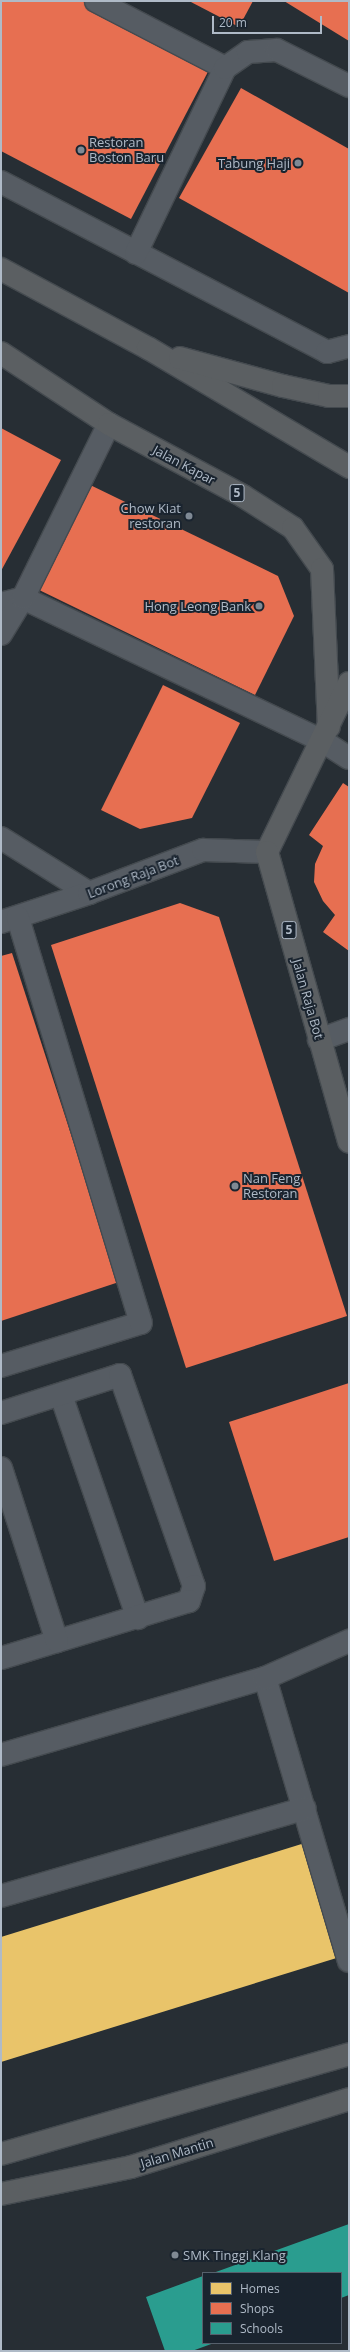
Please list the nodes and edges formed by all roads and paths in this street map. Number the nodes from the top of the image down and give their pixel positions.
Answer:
1 (96, 1) edge
2 (225, 68) junction
3 (349, 86) edge
4 (1, 182) edge
5 (136, 253) junction
6 (1, 269) edge
7 (349, 346) edge
8 (148, 348) junction
9 (1, 353) edge
10 (349, 396) edge
11 (109, 424) junction
12 (349, 467) edge
13 (23, 598) junction
14 (1, 604) edge
15 (1, 634) edge
16 (349, 683) edge
17 (349, 714) edge
18 (325, 733) junction
19 (349, 758) edge
20 (1, 838) edge
21 (267, 852) junction
22 (89, 893) junction
23 (9, 920) edge
24 (349, 1029) edge
25 (319, 1040) junction
26 (349, 1142) edge
27 (1, 1366) edge
28 (61, 1394) junction
29 (1, 1413) edge
30 (1, 1468) edge
31 (138, 1618) junction
32 (57, 1641) junction
33 (349, 1641) edge
34 (1, 1658) edge
35 (265, 1678) junction
36 (1, 1755) edge
37 (305, 1808) junction
38 (1, 1896) edge
39 (349, 1961) edge
40 (349, 2054) edge
41 (349, 2099) edge
42 (1, 2154) edge
43 (1, 2194) edge

1 - 2 street
2 - 3 street
2 - 5 street
4 - 5 street
5 - 7 street
6 - 8 highway
8 - 10 highway
8 - 12 highway
9 - 11 highway, Jalan Kapar / 5
11 - 13 street
11 - 18 highway, Jalan Kapar / 5
13 - 14 street
13 - 15 street
13 - 18 street
16 - 18 highway, 5
17 - 18 highway
18 - 19 street
18 - 21 highway, 5
20 - 22 street
21 - 22 street, Lorong Raja Bot
21 - 25 highway, Jalan Raja Bot / 5
22 - 23 street, Lorong Raja Bot
23 - 27 street
24 - 25 street
25 - 26 highway, Jalan Raja Bot / 5
28 - 29 street
28 - 31 street
28 - 31 street
30 - 32 street
31 - 32 street
32 - 34 street
33 - 35 street
35 - 36 street
35 - 37 street
37 - 38 street
37 - 39 street
40 - 42 highway
41 - 43 highway, Jalan Mantin

